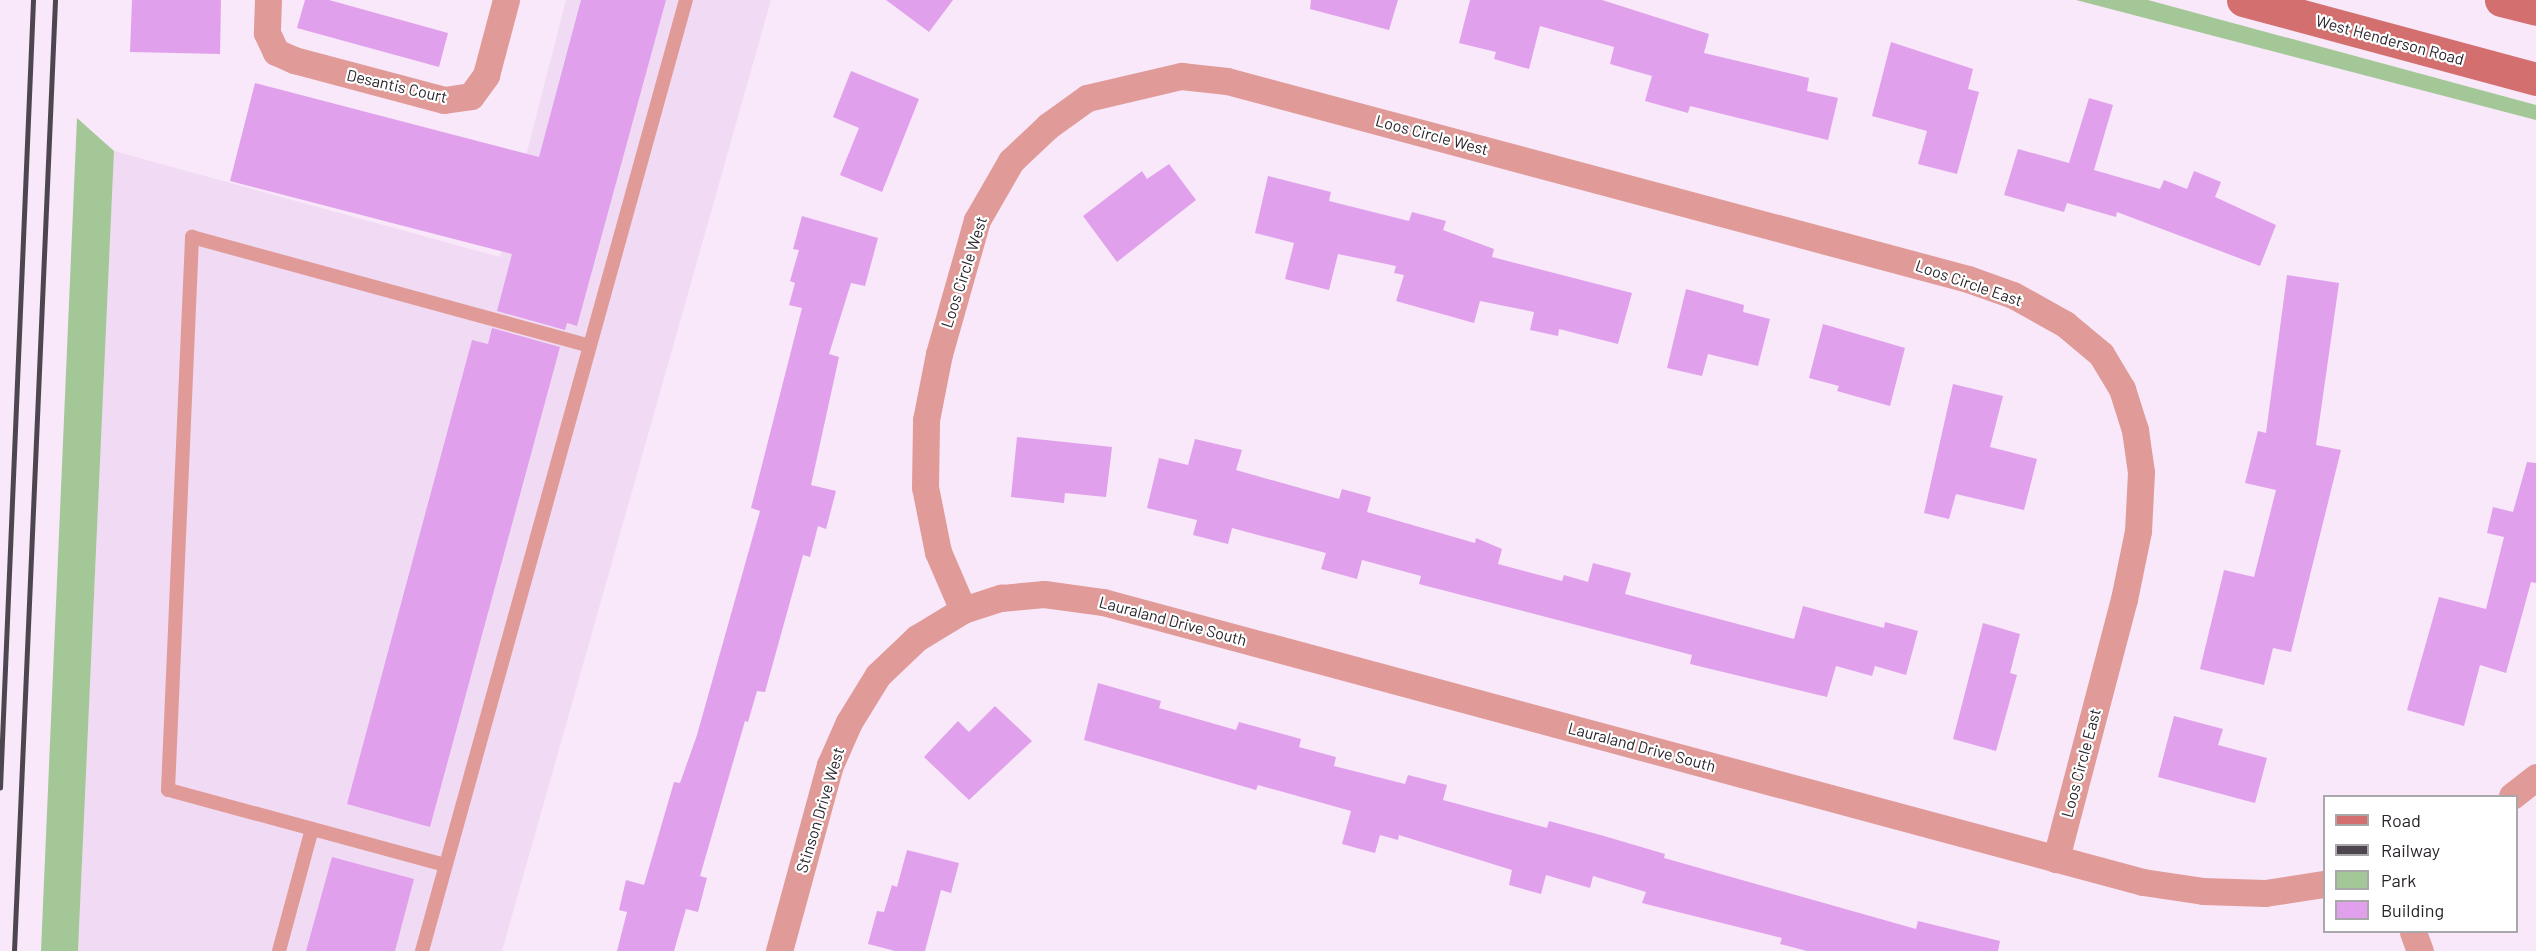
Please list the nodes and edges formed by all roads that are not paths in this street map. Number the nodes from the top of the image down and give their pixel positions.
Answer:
1 (268, 0) edge
2 (506, 0) edge
3 (686, 0) edge
4 (2243, 0) edge
5 (2501, 0) edge
6 (2536, 9) edge
7 (2536, 80) edge
8 (1526, 160) joint
9 (587, 345) junction
10 (963, 610) junction
11 (2536, 777) edge
12 (2513, 795) edge
13 (312, 829) junction
14 (2056, 859) junction
15 (445, 865) junction
16 (2323, 884) edge
17 (2413, 933) edge
18 (279, 951) edge
19 (422, 951) edge
20 (779, 951) edge
21 (2420, 951) edge

1 - 2 street, Desantis Court
3 - 9 lane
4 - 7 main road, West Henderson Road
5 - 6 main road
8 - 10 street, Loos Circle West
8 - 14 street, Loos Circle East
9 - 13 lane
9 - 15 lane
10 - 14 street, Lauraland Drive South
10 - 20 street, Stinson Drive West
11 - 12 street
13 - 15 lane
13 - 18 lane
14 - 16 street, Lauraland Drive South
15 - 19 lane
17 - 21 street

